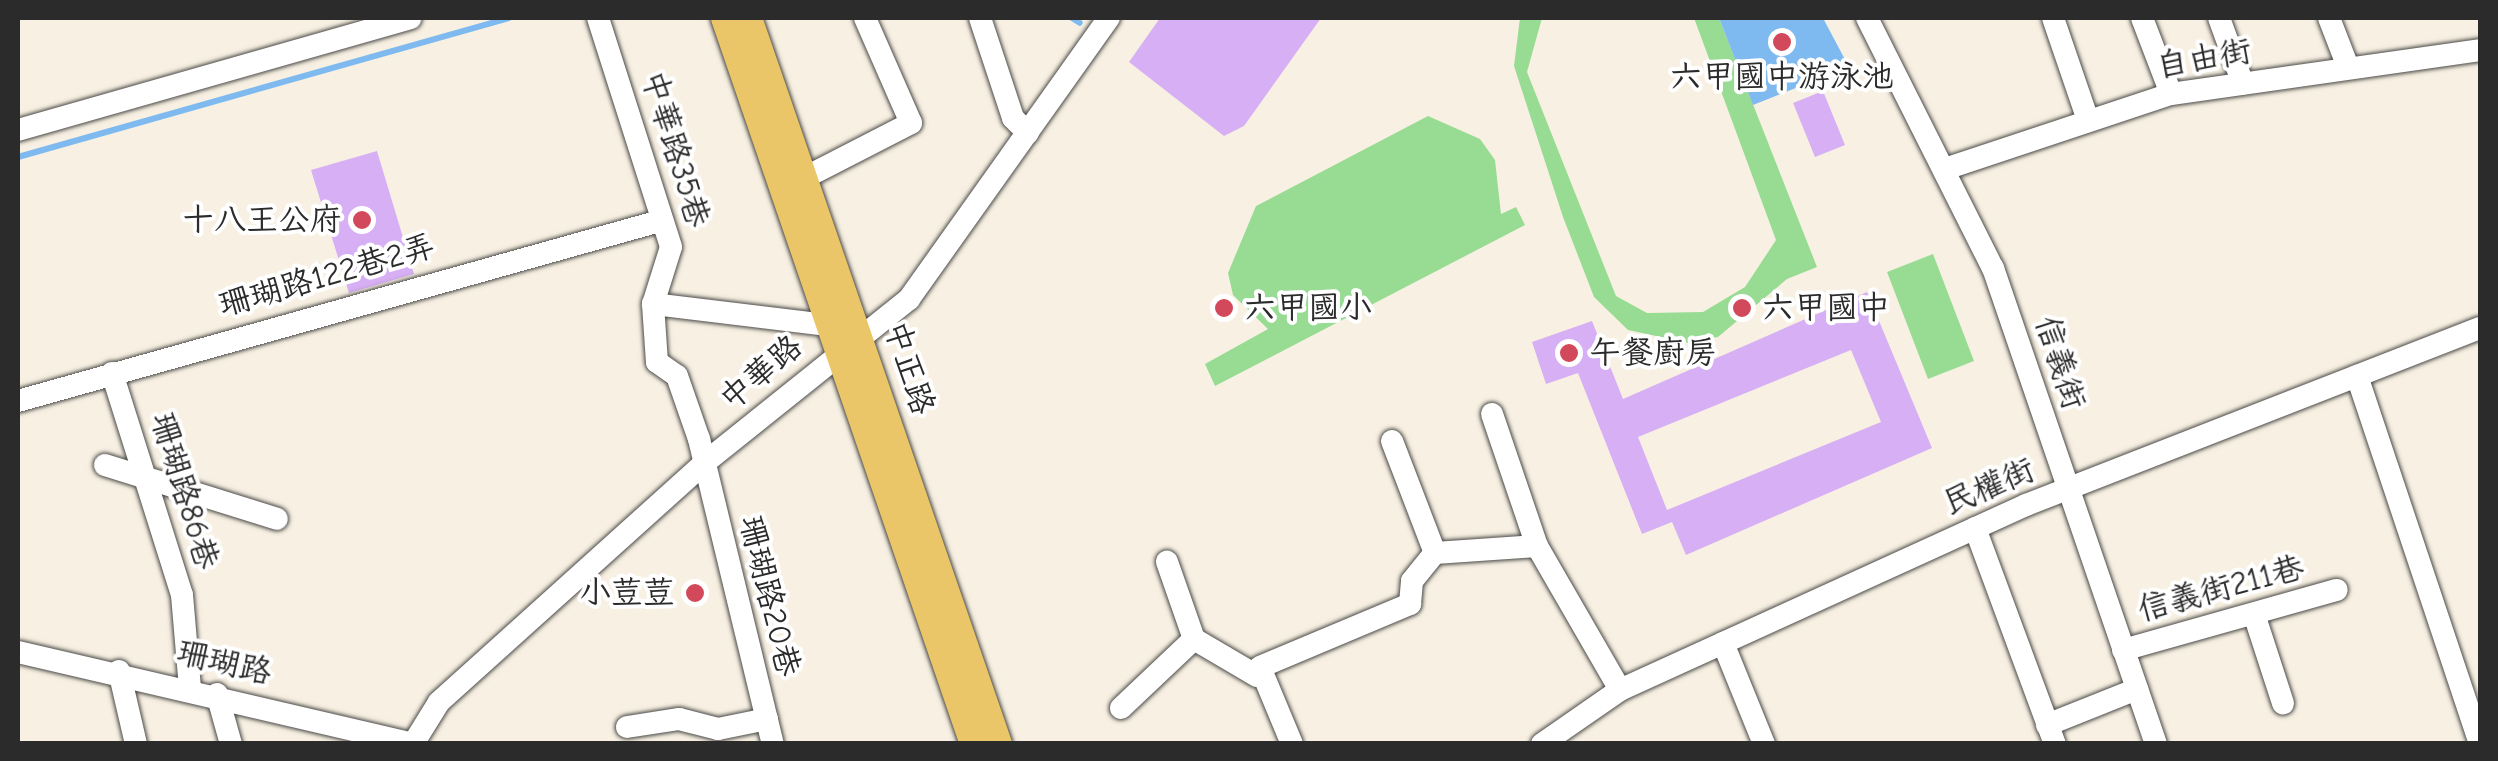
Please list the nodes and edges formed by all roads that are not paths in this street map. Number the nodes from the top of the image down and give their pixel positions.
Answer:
1 (410, 18) edge
2 (598, 18) edge
3 (725, 18) edge
4 (748, 18) edge
5 (865, 18) edge
6 (980, 18) edge
7 (1110, 18) edge
8 (1867, 18) edge
9 (2053, 18) edge
10 (2142, 18) edge
11 (2220, 18) edge
12 (2329, 18) edge
13 (2480, 50) edge
14 (2348, 67) junction
15 (2244, 84) junction
16 (2171, 94) junction
17 (2088, 120) junction
18 (18, 130) edge
19 (1028, 133) junction
20 (1948, 168) junction
21 (808, 176) junction
22 (656, 222) junction
23 (654, 304) junction
24 (2480, 328) edge
25 (846, 336) junction
26 (112, 373) junction
27 (2357, 376) junction
28 (18, 400) edge
29 (1492, 414) dead end
30 (1392, 442) dead end
31 (703, 464) junction
32 (105, 465) dead end
33 (148, 480) junction
34 (2067, 489) junction
35 (277, 519) dead end
36 (1974, 528) junction
37 (1537, 546) junction
38 (1435, 553) junction
39 (1167, 562) dead end
40 (2337, 590) dead end
41 (2254, 614) junction
42 (1194, 639) junction
43 (1723, 643) junction
44 (2123, 650) junction
45 (18, 652) edge
46 (119, 671) junction
47 (1257, 676) junction
48 (190, 688) junction
49 (2137, 689) junction
50 (1620, 690) junction
51 (217, 694) junction
52 (2283, 703) dead end
53 (1121, 708) dead end
54 (767, 719) junction
55 (627, 727) dead end
56 (2051, 734) edge
57 (1557, 740) edge
58 (2480, 743) edge
59 (136, 744) edge
60 (231, 744) edge
61 (413, 744) edge
62 (773, 744) edge
63 (974, 744) edge
64 (998, 744) edge
65 (1292, 744) edge
66 (1764, 744) edge
67 (2156, 744) edge

1 - 18 street
2 - 22 street, 中華路35巷
3 - 25 main road, 中正路
4 - 21 main road, 中正路
5 - 21 street
6 - 19 street
7 - 19 street, 中華路
8 - 20 street, 信義街
9 - 17 street
10 - 16 street
11 - 15 street
12 - 14 street
13 - 14 street, 自由街
14 - 15 street, 自由街
15 - 16 street, 自由街
16 - 17 street, 自由街
17 - 20 street, 自由街
19 - 25 street, 中華路
20 - 34 street, 信義街
21 - 25 main road, 中正路
22 - 23 street, 中華路35巷
22 - 26 street, 珊瑚路122巷2弄
23 - 25 street
23 - 31 street, 中華路35巷
24 - 27 street, 民權街
25 - 31 street, 中華路
25 - 63 main road, 中正路
25 - 64 main road, 中正路
26 - 28 street, 珊瑚路122巷2弄
26 - 33 street, 珊瑚路86巷
27 - 34 street, 民權街
27 - 58 street
29 - 37 street
30 - 38 street
31 - 54 street, 珊瑚路20巷
31 - 61 street, 中華路
32 - 33 street
33 - 35 street
33 - 48 street, 珊瑚路86巷
34 - 36 street, 民權街
34 - 44 street, 信義街
36 - 43 street, 民權街
36 - 56 street
37 - 38 street
37 - 50 street
38 - 47 street
39 - 42 street
40 - 41 street, 信義街211巷
41 - 44 street, 信義街211巷
41 - 52 street
42 - 47 street
42 - 53 street
43 - 50 street, 民權街
43 - 66 street
44 - 49 street, 信義街
45 - 46 street, 珊瑚路
46 - 48 street, 珊瑚路
46 - 59 street
47 - 65 street
48 - 51 street, 珊瑚路
49 - 56 street
49 - 67 street, 信義街
50 - 57 street, 民權街
51 - 60 street
51 - 61 street, 珊瑚路
54 - 55 street
54 - 62 street, 珊瑚路20巷

